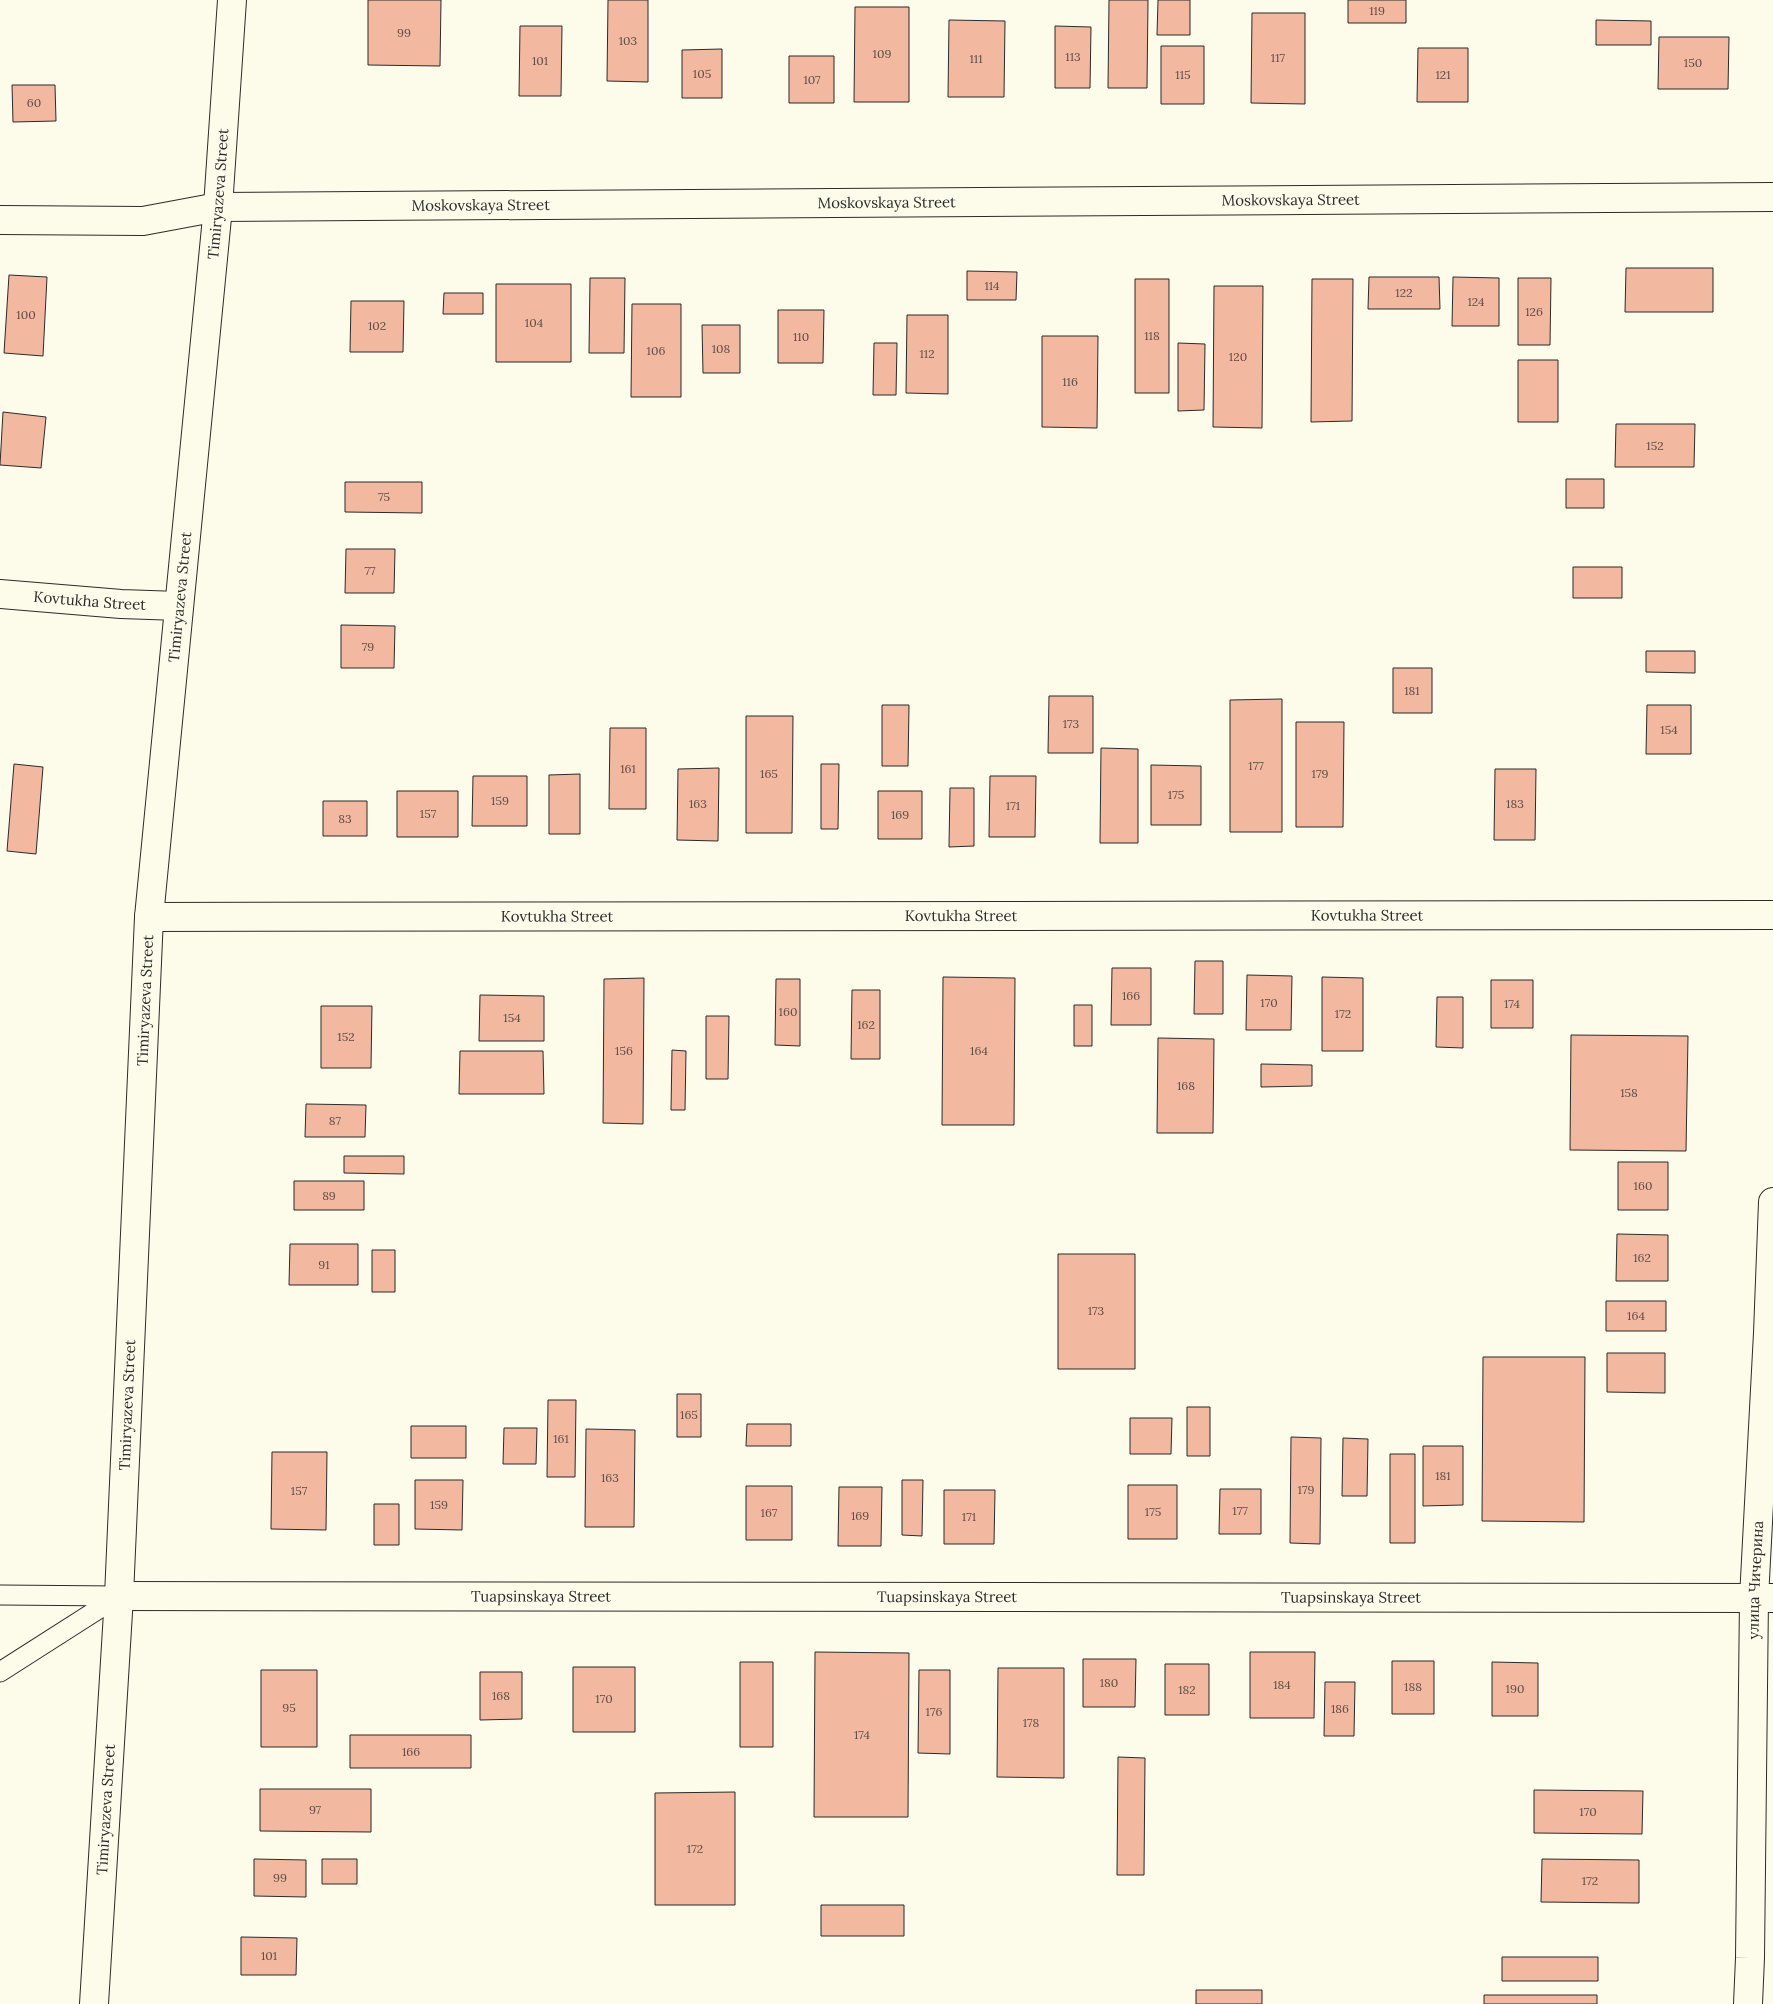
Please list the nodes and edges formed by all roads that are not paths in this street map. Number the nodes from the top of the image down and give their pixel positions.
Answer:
1 (232, 0) edge
2 (1773, 198) edge
3 (218, 207) junction
4 (0, 220) edge
5 (0, 594) edge
6 (179, 606) junction
7 (1773, 915) edge
8 (149, 917) junction
9 (1773, 1202) edge
10 (1770, 1333) edge
11 (0, 1595) edge
12 (119, 1596) junction
13 (1763, 1598) edge
14 (0, 1672) edge
15 (1761, 1958) edge
16 (94, 2004) edge
17 (1748, 2004) edge

1 - 3 street, Timiryazeva Street
2 - 3 street, Moskovskaya Street
3 - 4 street, Moskovskaya Street
3 - 6 street, Timiryazeva Street
5 - 6 street, Kovtukha Street
6 - 8 street, Timiryazeva Street
7 - 8 street, Kovtukha Street
8 - 12 street, Timiryazeva Street
9 - 10 street, улица Чичерина
10 - 13 street, улица Чичерина
11 - 12 lane
12 - 13 street, Tuapsinskaya Street
12 - 14 lane
12 - 16 street, Timiryazeva Street
13 - 15 street, улица Чичерина
15 - 17 street, улица Чичерина

